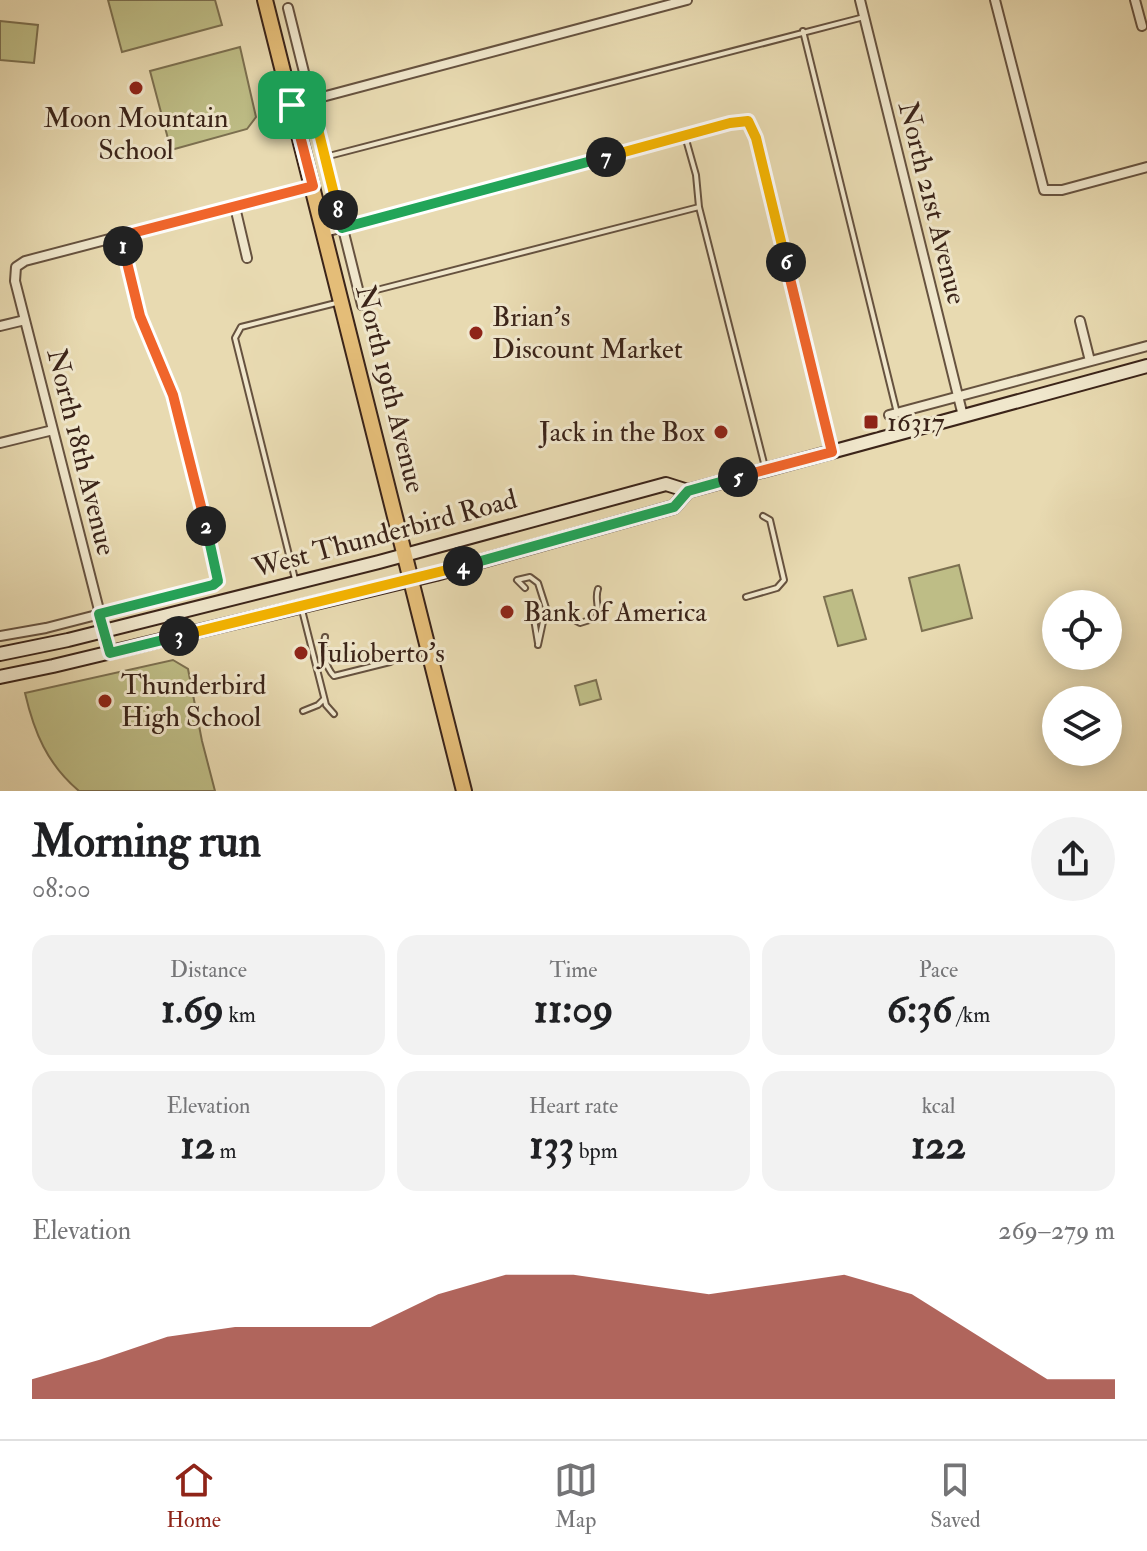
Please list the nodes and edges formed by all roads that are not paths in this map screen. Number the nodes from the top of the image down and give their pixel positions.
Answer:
1 (265, 0) edge
2 (687, 0) edge
3 (860, 0) edge
4 (995, 0) edge
5 (1135, 0) edge
6 (288, 8) dead end
7 (864, 17) junction
8 (1142, 26) dead end
9 (803, 31) junction
10 (311, 101) junction
11 (292, 105) junction
12 (685, 136) junction
13 (325, 157) junction
14 (1147, 167) edge
15 (313, 186) junction
16 (235, 207) junction
17 (699, 207) junction
18 (342, 228) junction
19 (325, 232) junction
20 (121, 236) junction
21 (247, 258) dead end
22 (359, 295) junction
23 (342, 301) junction
24 (362, 305) dead end
25 (25, 320) junction
26 (1080, 321) dead end
27 (0, 326) edge
28 (1147, 346) edge
29 (1090, 361) junction
30 (1147, 366) edge
31 (957, 397) junction
32 (893, 414) joint
33 (963, 416) junction
34 (53, 430) junction
35 (0, 443) edge
36 (832, 452) junction
37 (766, 469) junction
38 (688, 491) junction
39 (763, 516) dead end
40 (404, 556) junction
41 (411, 580) junction
42 (296, 583) junction
43 (525, 588) dead end
44 (598, 589) dead end
45 (746, 597) dead end
46 (222, 601) junction
47 (300, 607) junction
48 (533, 613) dead end
49 (99, 614) junction
50 (565, 615) dead end
51 (228, 624) junction
52 (104, 631) junction
53 (0, 636) edge
54 (325, 637) dead end
55 (110, 653) junction
56 (0, 654) edge
57 (390, 662) dead end
58 (0, 677) edge
59 (324, 698) junction
60 (303, 711) dead end
61 (334, 714) dead end
62 (464, 791) edge

1 - 11 main road, North 19th Avenue
2 - 10 street
3 - 7 street, North 21st Avenue
4 - 14 street
5 - 8 street
6 - 10 street, North 19th Avenue
7 - 9 lane
7 - 31 street, North 21st Avenue
9 - 13 lane
9 - 32 lane
10 - 11 street
10 - 13 street, North 19th Avenue
11 - 15 main road, North 19th Avenue
12 - 17 lane
12 - 18 street
12 - 36 street
13 - 18 street, North 19th Avenue
15 - 16 street
15 - 19 main road, North 19th Avenue
16 - 20 street
16 - 21 street
17 - 22 lane
17 - 37 lane
18 - 19 street
18 - 22 street, North 19th Avenue
19 - 23 main road, North 19th Avenue
20 - 25 street, North 18th Avenue
20 - 49 street, West Thunderbird Road
22 - 24 street, North 19th Avenue
23 - 40 main road, North 19th Avenue
23 - 42 lane
25 - 27 street
25 - 34 street, North 18th Avenue
26 - 29 street
28 - 29 street
29 - 31 street
30 - 33 main road, West Thunderbird Road
31 - 32 street
31 - 33 street, North 21st Avenue
33 - 36 main road, West Thunderbird Road
34 - 35 street
34 - 49 street, North 18th Avenue
36 - 37 main road, West Thunderbird Road
37 - 38 main road, West Thunderbird Road
38 - 40 main road, West Thunderbird Road
38 - 41 main road, West Thunderbird Road
39 - 45 lane
40 - 41 main road, North 19th Avenue
40 - 42 main road, West Thunderbird Road
41 - 47 main road, West Thunderbird Road
41 - 62 main road, North 19th Avenue
42 - 46 main road, West Thunderbird Road
43 - 48 lane
44 - 50 lane
46 - 51 main road
46 - 52 main road, West Thunderbird Road
47 - 51 main road, West Thunderbird Road
47 - 59 lane
49 - 52 street, North 18th Avenue
49 - 53 street, West Thunderbird Road
51 - 55 main road, West Thunderbird Road
52 - 55 street, North 18th Avenue
52 - 56 main road, West Thunderbird Road
54 - 57 lane
55 - 58 main road, West Thunderbird Road
59 - 60 lane
59 - 61 lane

